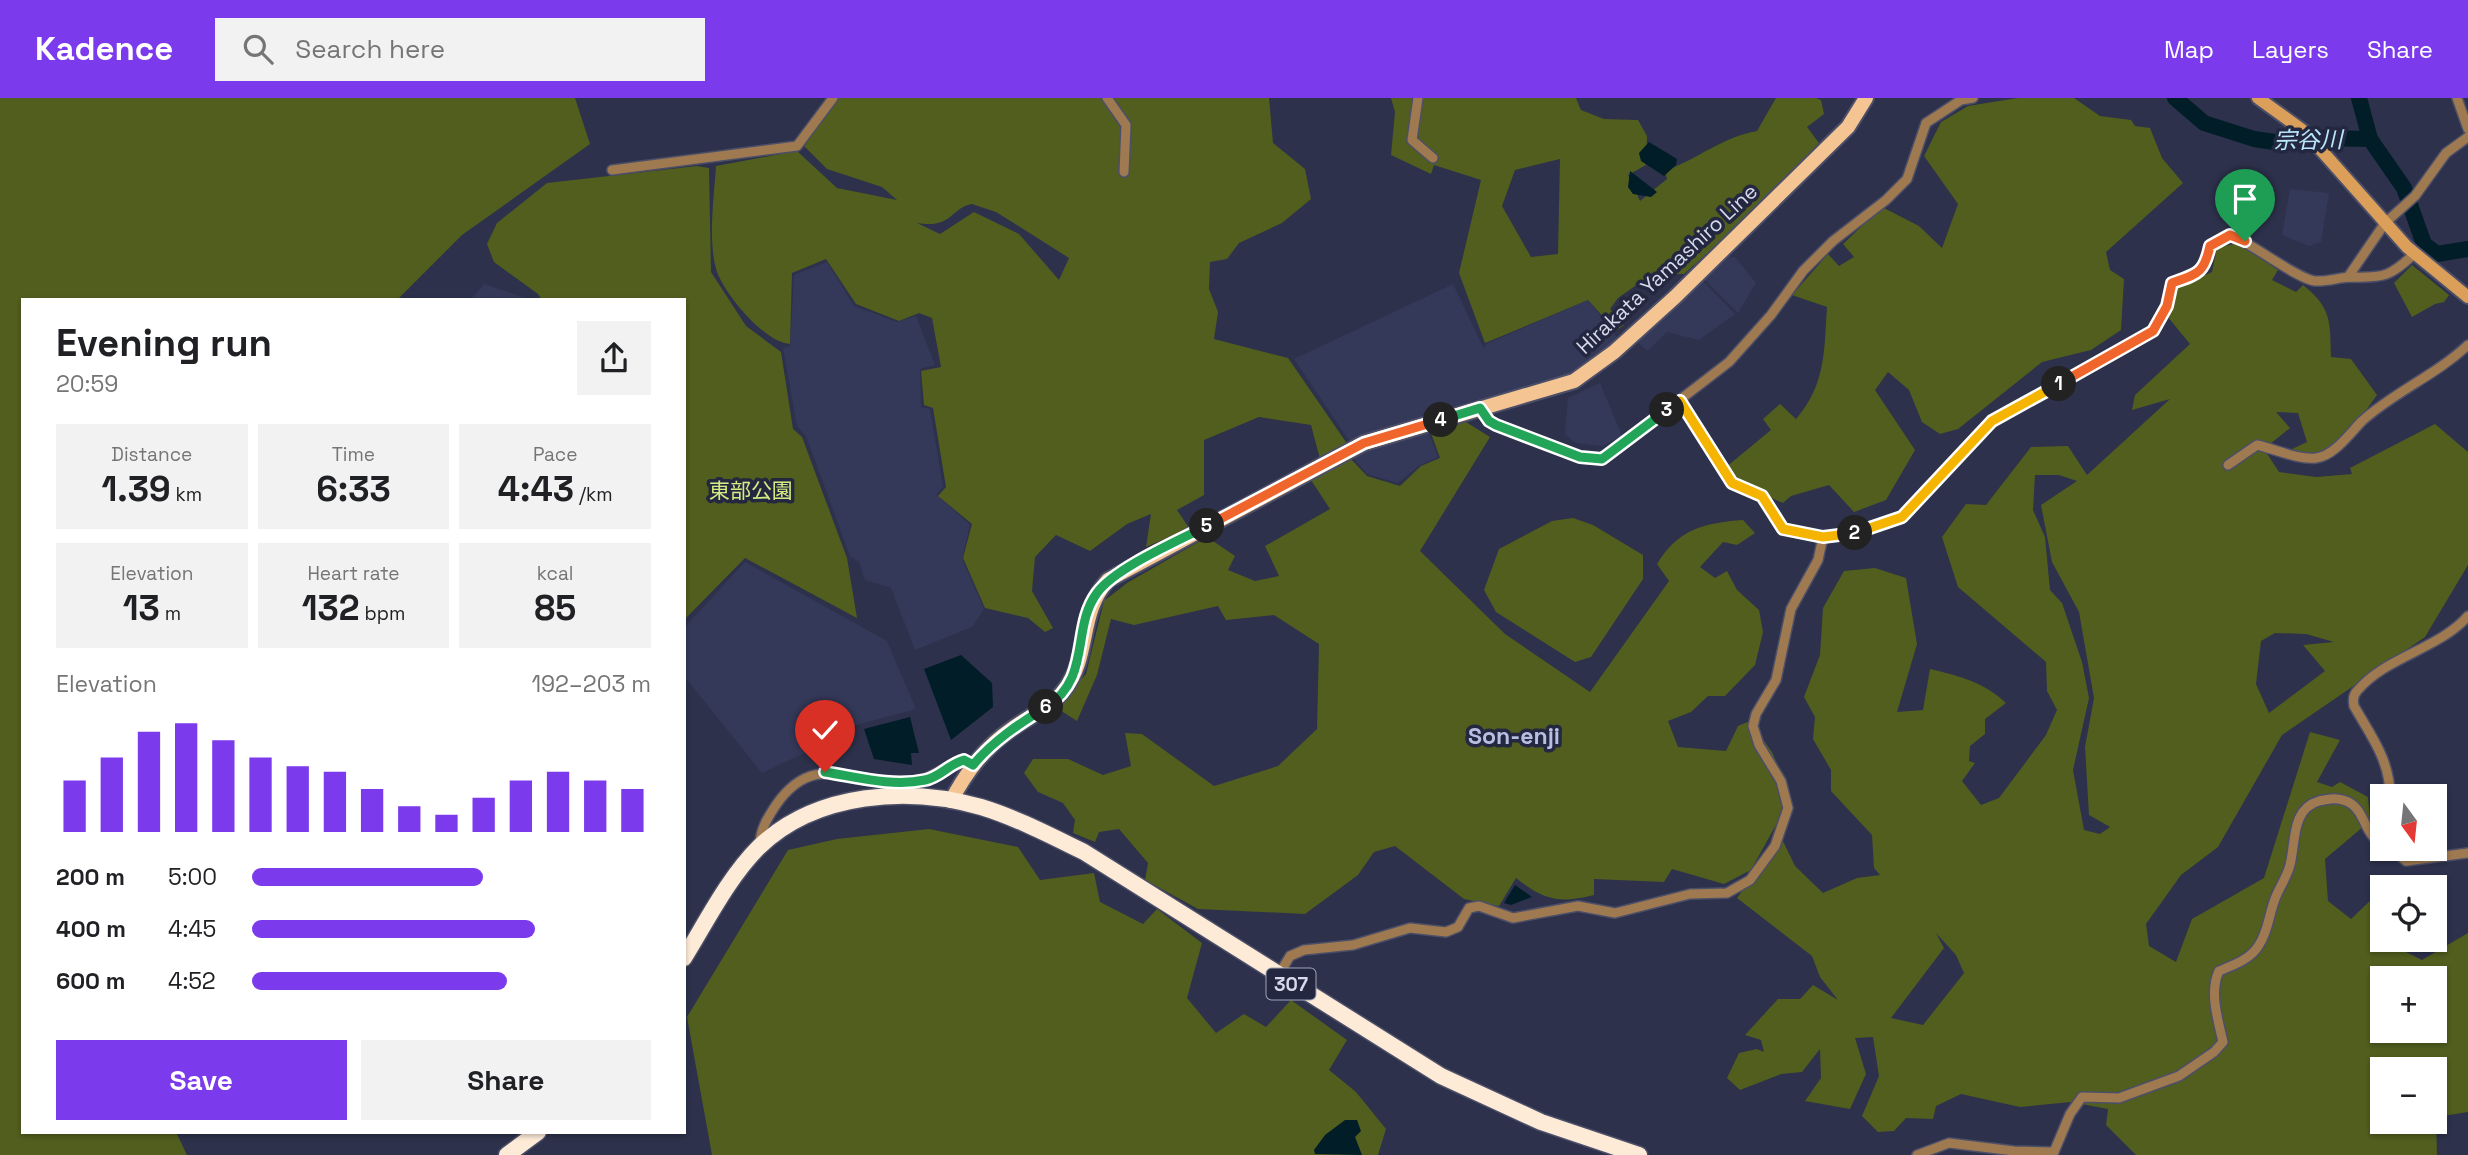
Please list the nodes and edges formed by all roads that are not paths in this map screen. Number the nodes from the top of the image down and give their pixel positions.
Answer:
1 (833, 98) edge
2 (1107, 98) edge
3 (1418, 98) edge
4 (1866, 98) edge
5 (1973, 98) edge
6 (2258, 98) edge
7 (2457, 98) edge
8 (2468, 129) edge
9 (2468, 137) edge
10 (1433, 158) dead end
11 (612, 170) dead end
12 (1124, 172) dead end
13 (2385, 223) junction
14 (2414, 254) junction
15 (2348, 277) junction
16 (2468, 297) edge
17 (2468, 345) edge
18 (1680, 401) junction
19 (1480, 408) junction
20 (2228, 465) dead end
21 (1823, 537) junction
22 (2468, 616) edge
23 (973, 765) junction
24 (2390, 784) edge
25 (951, 801) junction
26 (2370, 833) edge
27 (760, 846) junction
28 (2468, 853) edge
29 (2447, 856) edge
30 (686, 955) edge
31 (1284, 966) dead end
32 (535, 1134) edge
33 (507, 1155) edge
34 (1639, 1155) edge
35 (1917, 1155) edge

1 - 11 street
2 - 12 street
3 - 10 street
4 - 19 main road, Hirakata Yamashiro Line
5 - 18 street
6 - 13 street
7 - 8 street
9 - 13 street
13 - 14 street
13 - 15 street
14 - 15 street
14 - 16 street
15 - 21 street
17 - 20 street
18 - 19 street
18 - 21 street
19 - 23 main road, Hirakata Yamashiro Line
21 - 31 street
22 - 24 street
23 - 25 main road, Hirakata Yamashiro Line
23 - 27 street
25 - 27 highway, 307
25 - 34 highway, 307
26 - 35 street
27 - 30 highway, 307
28 - 29 street
32 - 33 highway

